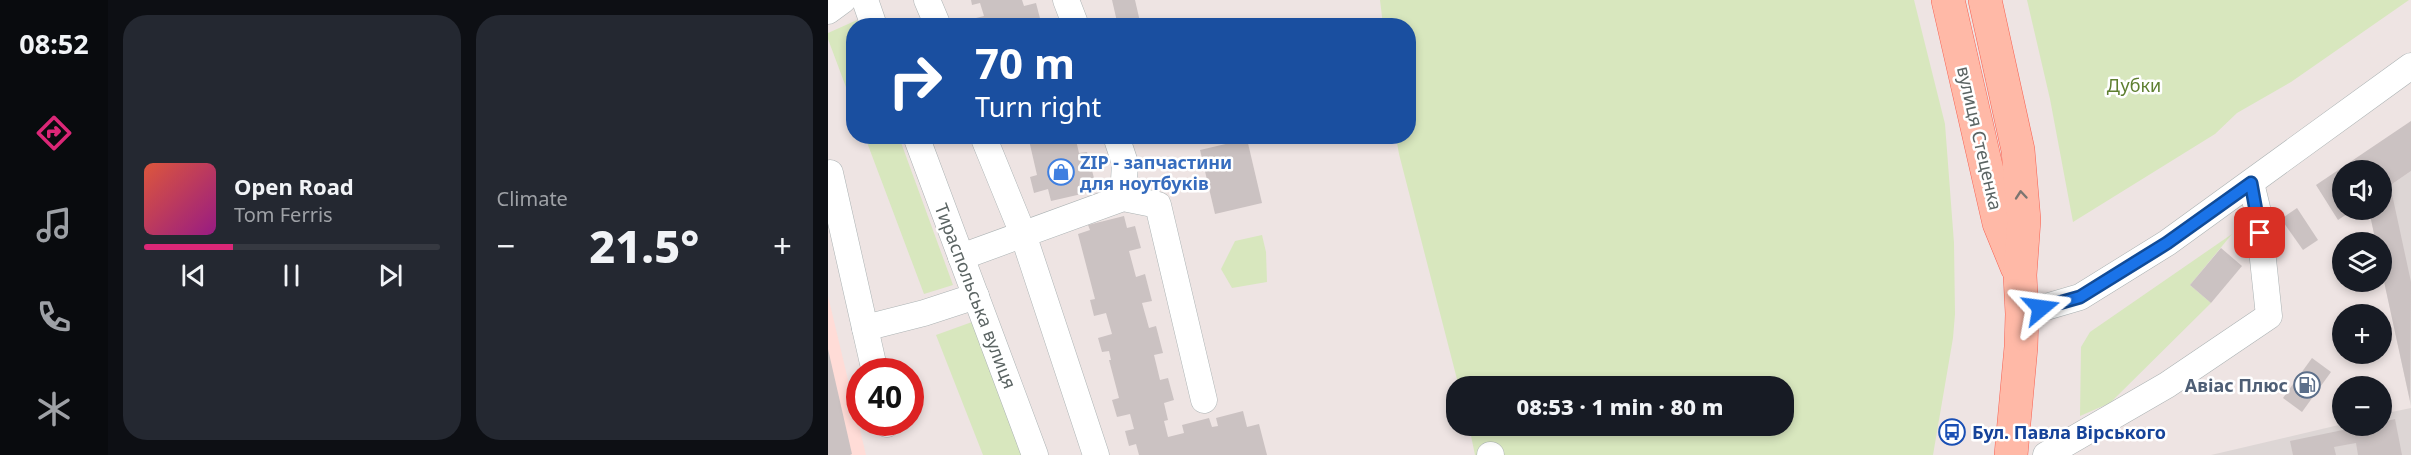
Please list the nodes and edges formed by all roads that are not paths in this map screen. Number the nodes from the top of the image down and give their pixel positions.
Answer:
1 (843, 0) edge
2 (865, 0) edge
3 (927, 0) edge
4 (1066, 0) edge
5 (1948, 0) edge
6 (1985, 0) edge
7 (828, 11) edge
8 (871, 18) edge
9 (935, 18) edge
10 (1073, 18) edge
11 (2411, 66) edge
12 (919, 144) edge
13 (986, 144) edge
14 (1119, 144) edge
15 (830, 173) dead end
16 (2251, 183) junction
17 (1123, 198) junction
18 (1023, 234) junction
19 (961, 256) junction
20 (2020, 275) junction
21 (976, 296) junction
22 (2022, 314) junction
23 (865, 328) junction
24 (872, 358) edge
25 (1204, 400) dead end
26 (1035, 455) edge
27 (1096, 455) edge
28 (2011, 455) edge
29 (2046, 455) edge

1 - 7 street
2 - 8 street
3 - 9 street
4 - 10 street
5 - 20 main road, вулиця Стеценка
20 -> 6 main road, вулиця Стеценка
11 - 16 street
12 - 19 street, Тираспольська вулиця
13 - 18 street
14 - 17 street
15 - 23 street
16 - 22 street
16 - 29 street
17 - 18 street
17 - 25 street
18 - 19 street
18 - 27 street
19 - 21 street, Тираспольська вулиця
20 - 22 main road, вулиця Стеценка
21 - 23 street
21 - 26 street, Тираспольська вулиця
22 - 28 main road, вулиця Стеценка
23 - 24 street

